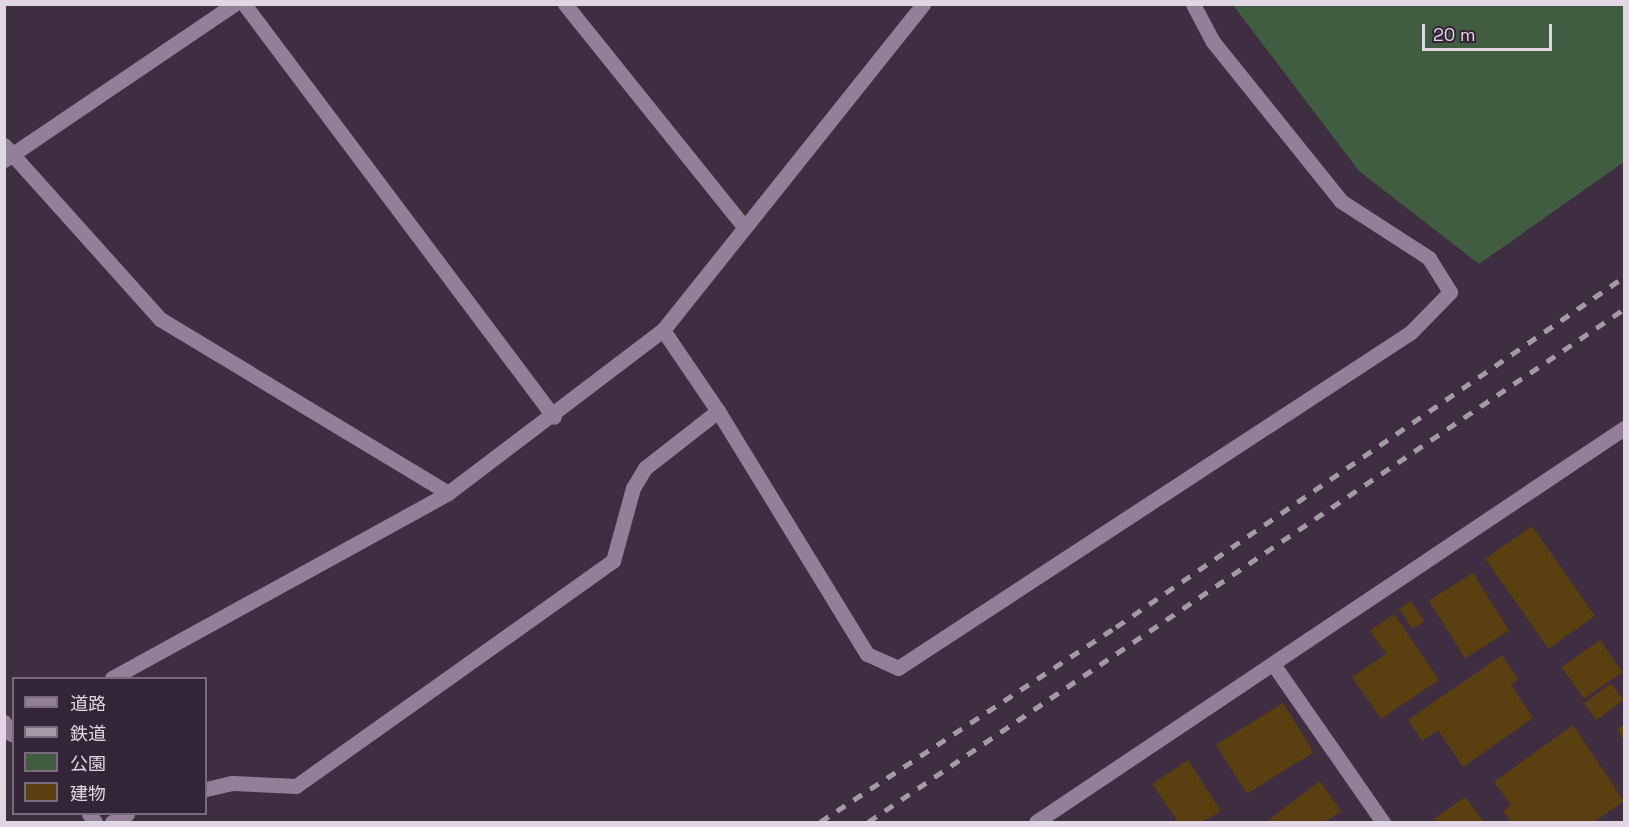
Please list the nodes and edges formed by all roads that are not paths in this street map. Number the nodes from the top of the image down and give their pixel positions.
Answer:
1 (234, 4) edge
2 (244, 4) edge
3 (565, 4) edge
4 (1193, 4) edge
5 (916, 6) edge
6 (7, 153) edge
7 (744, 227) junction
8 (663, 330) junction
9 (718, 411) junction
10 (554, 417) junction
11 (1624, 428) edge
12 (448, 493) junction
13 (1273, 664) junction
14 (114, 677) edge
15 (207, 789) edge
16 (1036, 822) edge
17 (1383, 822) edge

1 - 6 street
2 - 10 street
3 - 7 street
4 - 9 street
5 - 7 street
6 - 12 street
7 - 8 street
8 - 9 street
8 - 10 street
9 - 15 street
10 - 12 street
11 - 13 street
12 - 14 street
13 - 16 street
13 - 17 street

